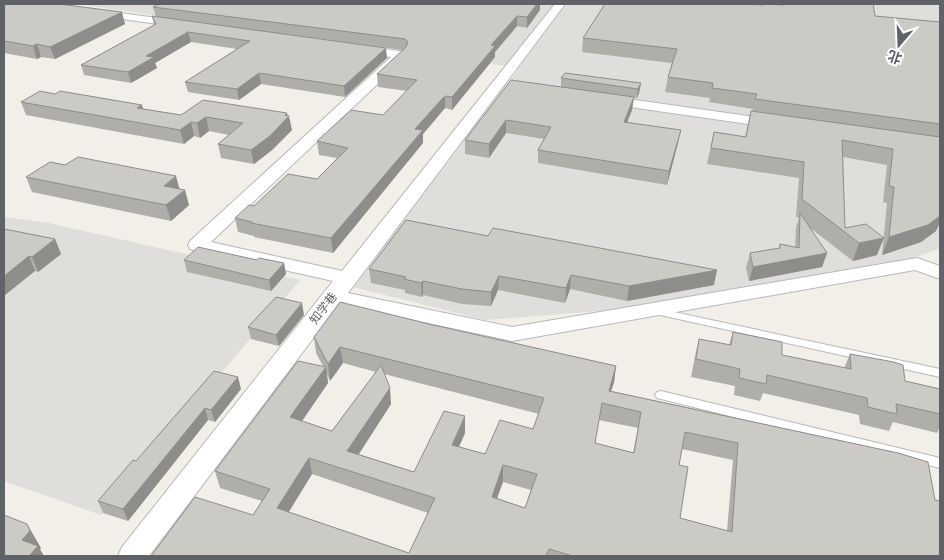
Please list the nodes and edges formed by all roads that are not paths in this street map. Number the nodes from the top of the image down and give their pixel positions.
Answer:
1 (560, 4) edge
2 (80, 10) edge
3 (196, 26) edge
4 (342, 47) edge
5 (595, 98) edge
6 (792, 126) edge
7 (940, 273) edge
8 (347, 278) junction
9 (333, 296) junction
10 (650, 309) junction
11 (940, 373) edge
12 (661, 395) dead end
13 (940, 463) edge
14 (132, 556) edge

1 - 8 street, 知学巷
2 - 3 street
4 - 8 street
5 - 6 street
7 - 10 street
8 - 9 street, 知学巷
9 - 10 street
9 - 14 street, 知学巷
10 - 11 lane
12 - 13 lane

